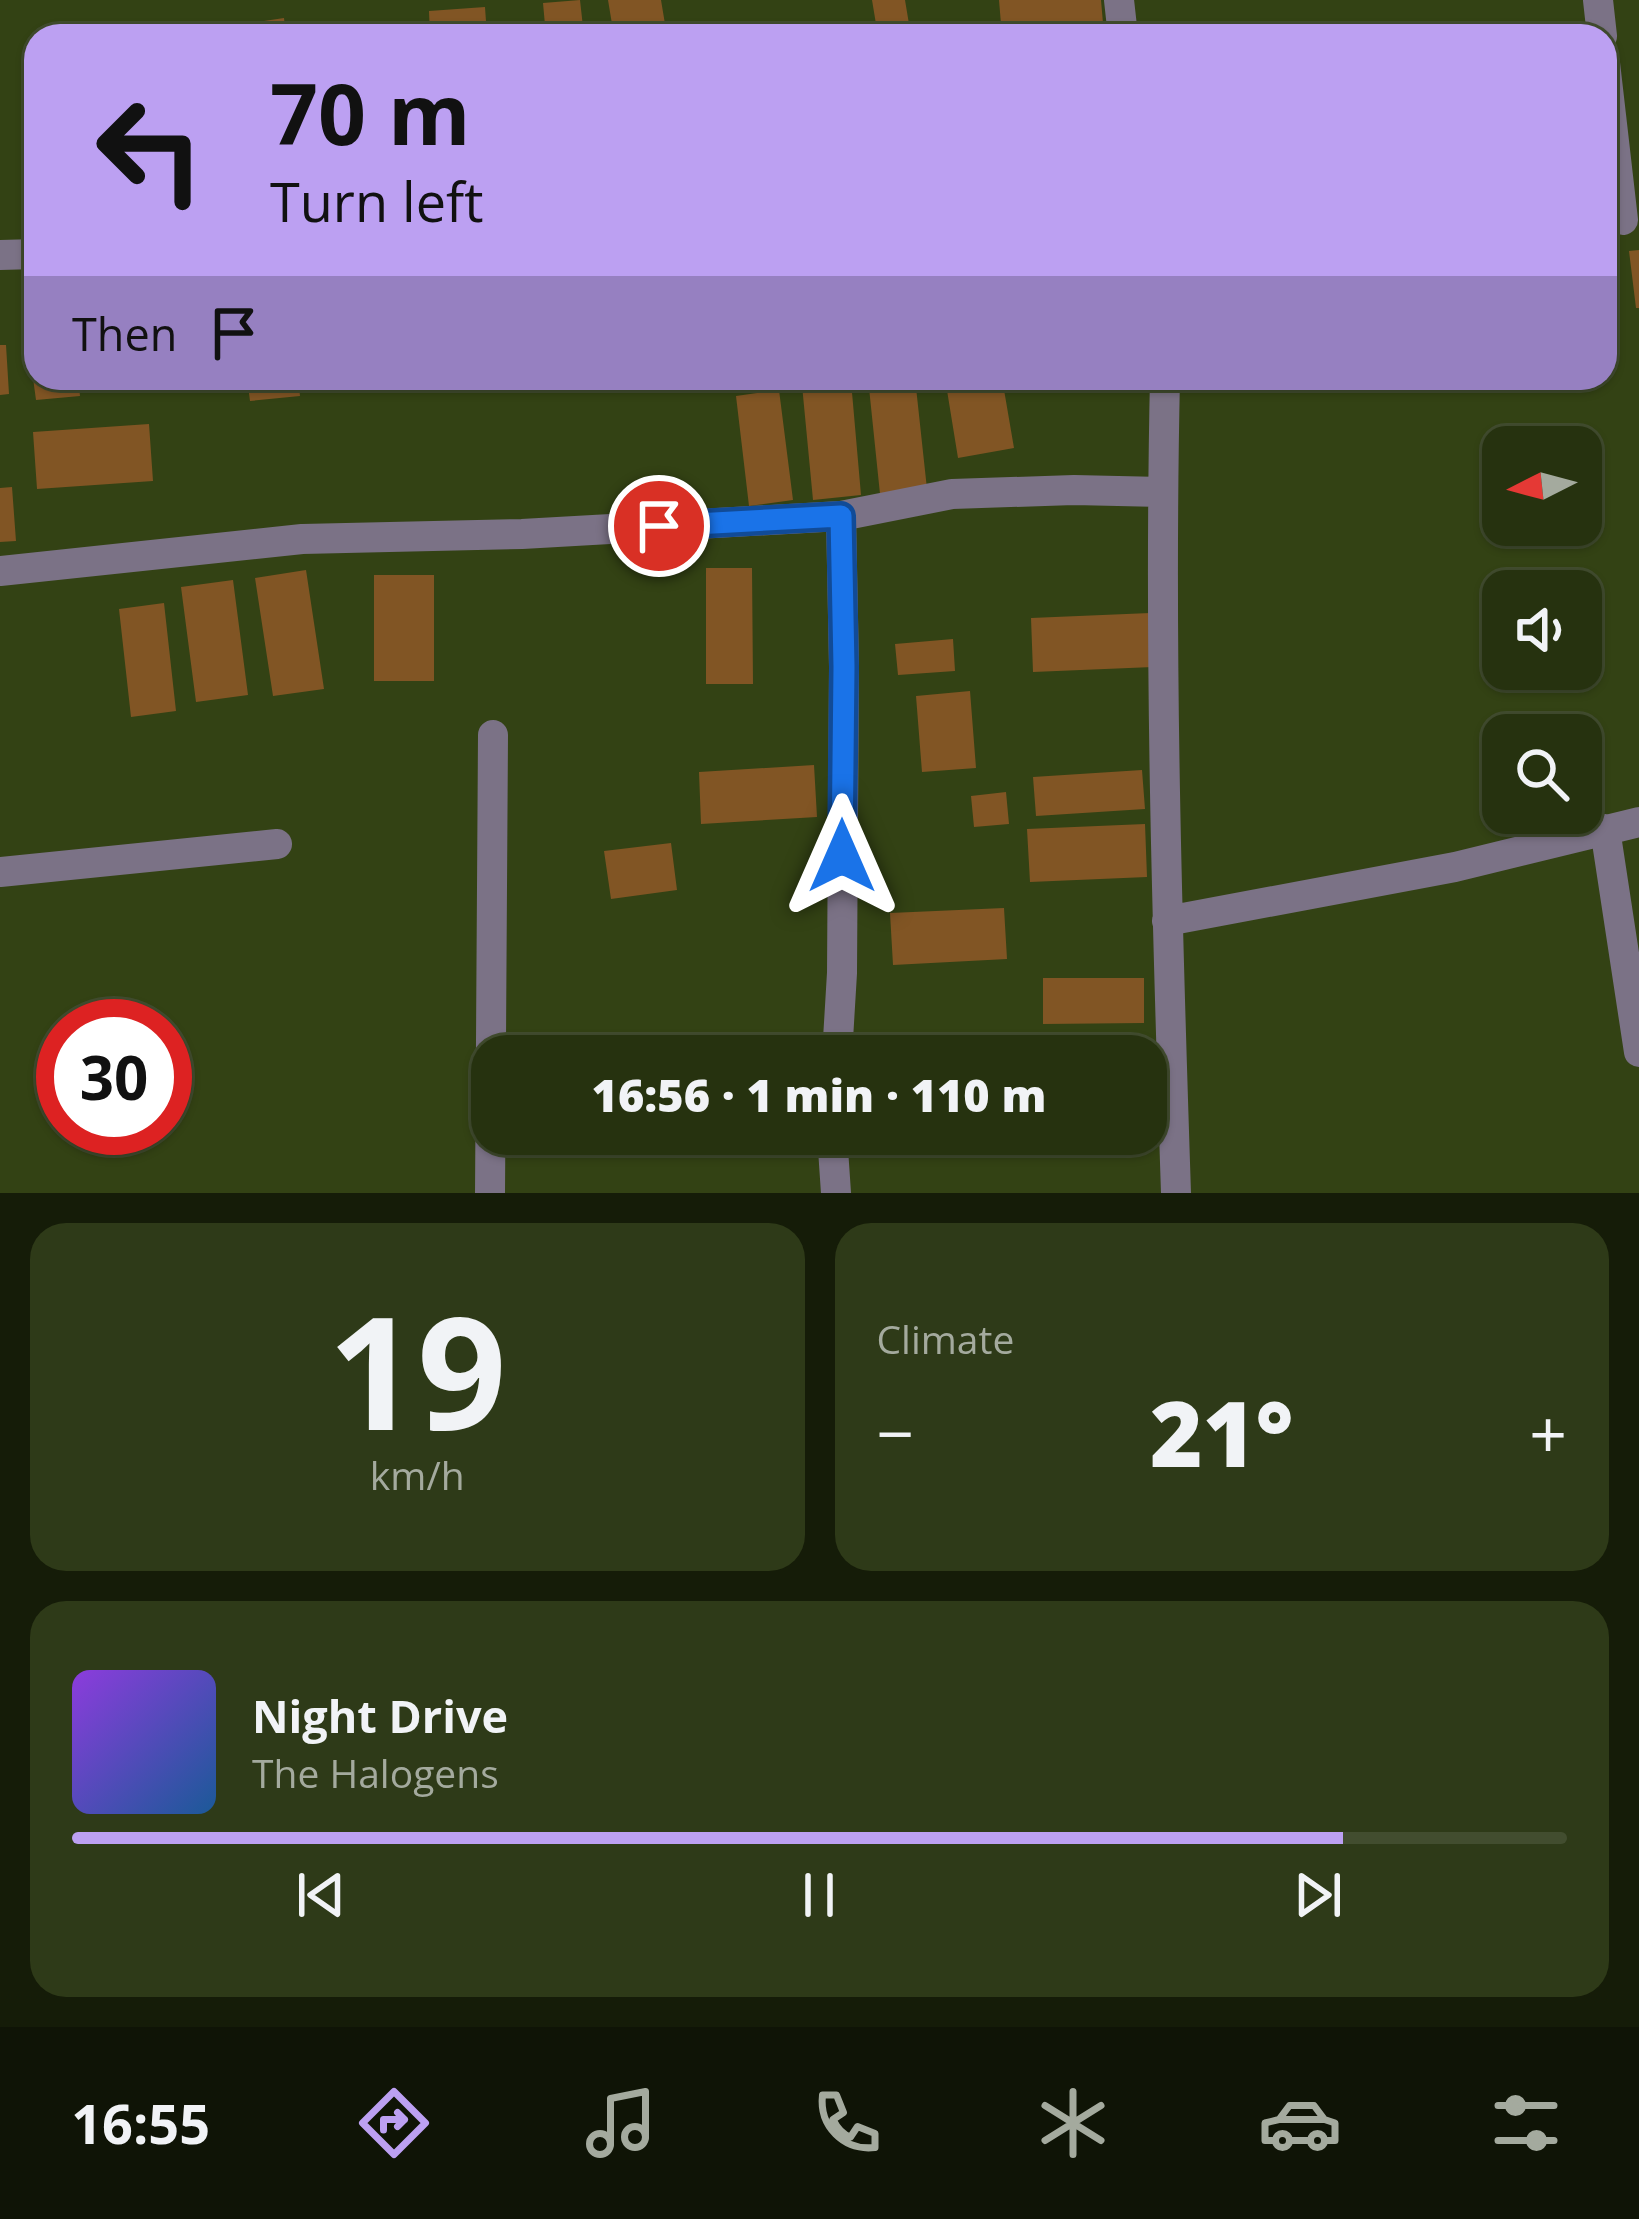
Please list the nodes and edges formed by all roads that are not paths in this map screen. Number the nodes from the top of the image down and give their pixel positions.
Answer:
1 (1617, 174) edge
2 (1622, 220) edge
3 (1165, 390) edge
4 (1162, 492) junction
5 (841, 516) junction
6 (0, 571) edge
7 (493, 735) dead end
8 (1639, 822) edge
9 (1605, 829) junction
10 (277, 844) dead end
11 (0, 872) edge
12 (1167, 921) junction
13 (838, 1035) edge
14 (1639, 1052) edge
15 (833, 1155) edge
16 (490, 1193) edge
17 (836, 1193) edge
18 (1176, 1193) edge

1 - 2 street
3 - 4 street
4 - 5 street
4 - 12 street
5 - 6 street
5 - 13 street
7 - 16 street
8 - 9 street
9 - 12 street
9 - 14 street
10 - 11 street
12 - 18 street
15 - 17 street

